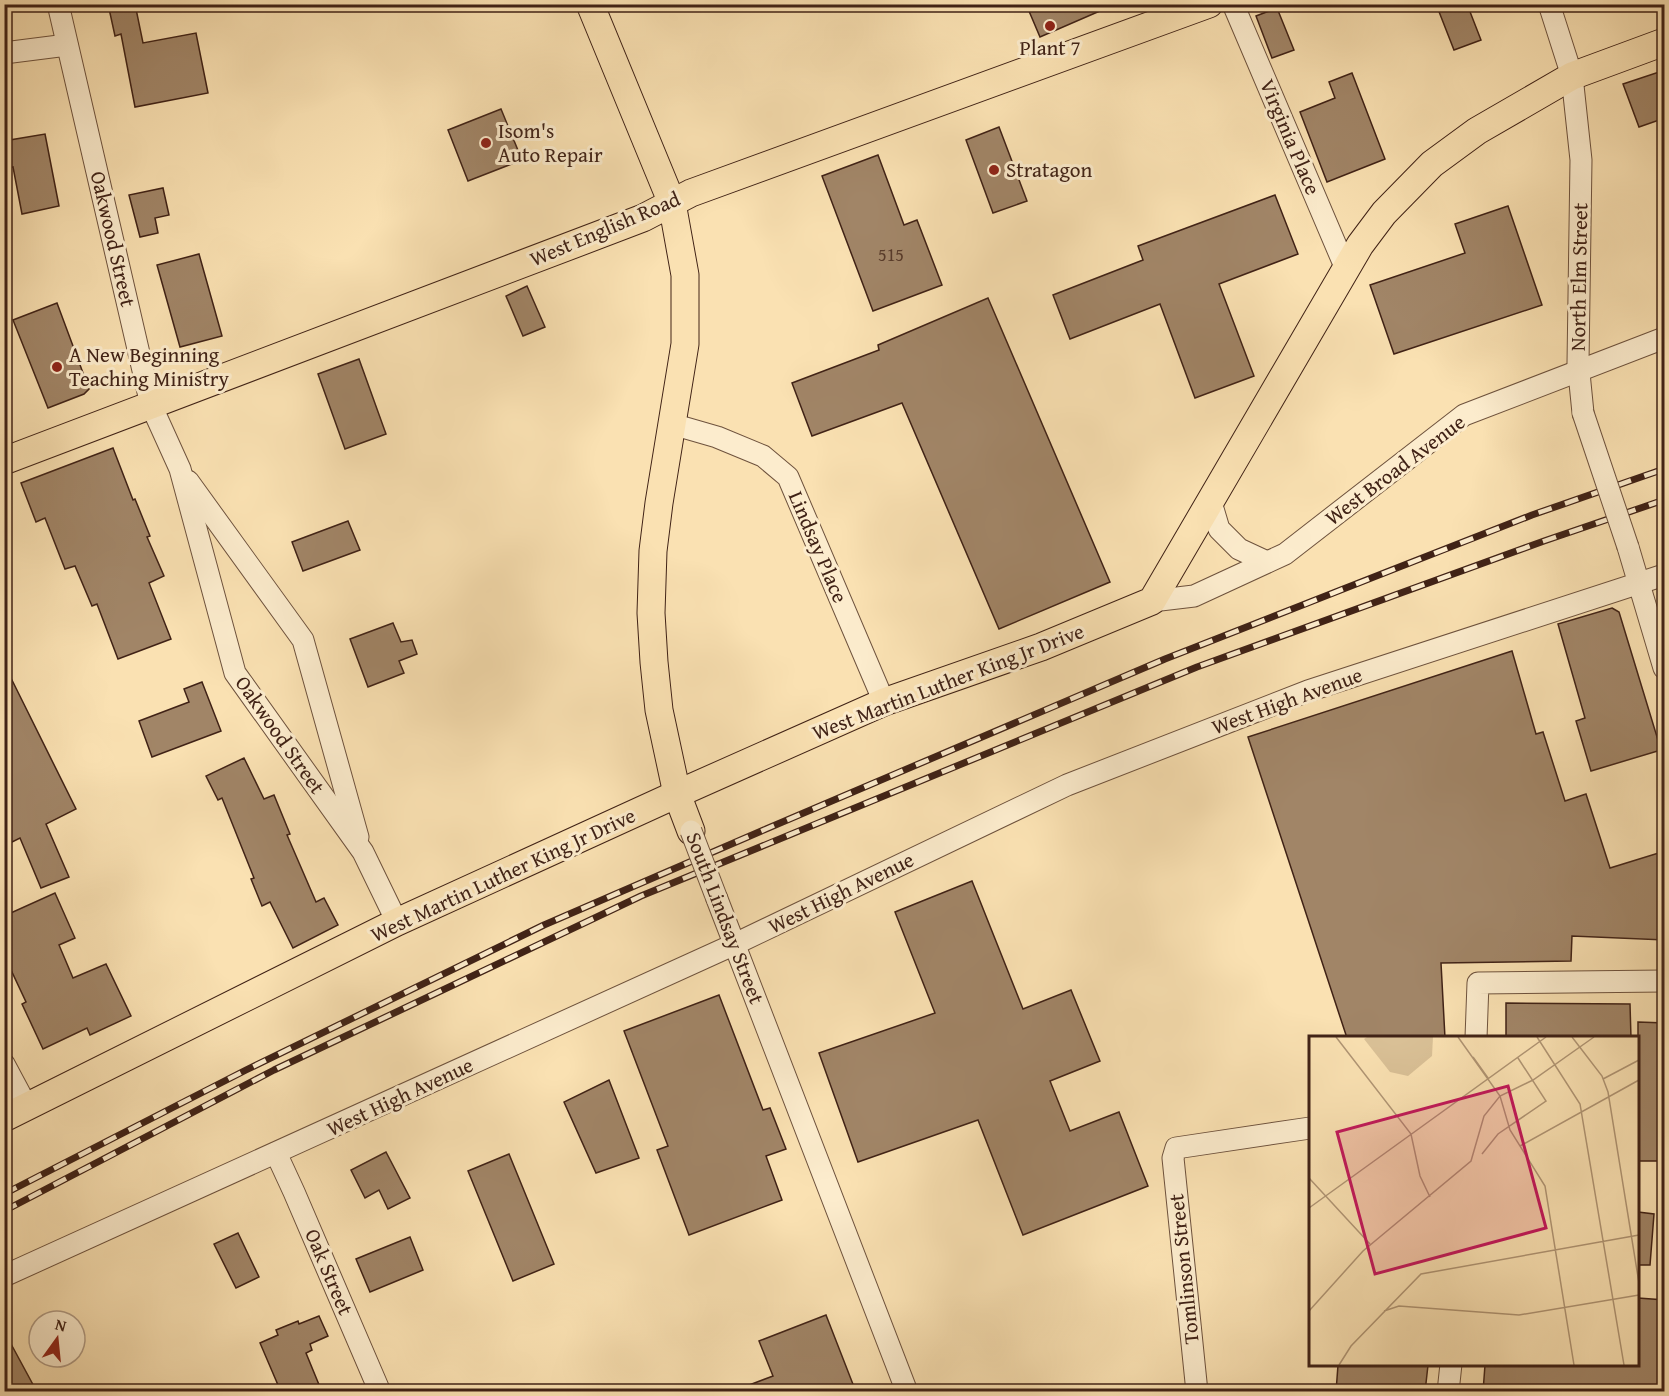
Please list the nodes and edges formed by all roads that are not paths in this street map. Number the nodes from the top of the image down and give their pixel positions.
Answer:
1 (58, 4) edge
2 (590, 4) edge
3 (1209, 4) edge
4 (1233, 4) edge
5 (1549, 4) edge
6 (1665, 42) edge
7 (67, 45) junction
8 (4, 53) edge
9 (1572, 76) junction
10 (672, 203) junction
11 (1346, 269) junction
12 (1665, 338) edge
13 (1578, 372) junction
14 (152, 405) junction
15 (672, 424) junction
16 (4, 461) edge
17 (180, 470) junction
18 (1211, 502) junction
19 (1267, 562) junction
20 (1665, 575) edge
21 (1638, 583) junction
22 (1152, 601) junction
23 (1665, 668) edge
24 (884, 702) junction
25 (677, 794) junction
26 (691, 831) joint
27 (363, 852) junction
28 (397, 922) junction
29 (735, 944) junction
30 (1665, 981) edge
31 (1476, 1036) edge
32 (4, 1064) edge
33 (16, 1113) edge
34 (1309, 1128) edge
35 (276, 1153) junction
36 (4, 1276) edge
37 (1451, 1366) edge
38 (380, 1392) edge
39 (907, 1392) edge
40 (1197, 1392) edge
41 (1448, 1392) edge

1 - 7 street, Oakwood Street
2 - 10 main road, South Lindsay Street
3 - 10 main road, West English Road
4 - 11 street, Virginia Place
5 - 9 street, North Elm Street
6 - 9 main road
7 - 8 street
7 - 14 street, Oakwood Street
9 - 11 main road
9 - 13 street, North Elm Street
10 - 14 main road, West English Road
10 - 15 main road, South Lindsay Street
11 - 18 main road
12 - 13 street, West Broad Avenue
13 - 19 street, West Broad Avenue
13 - 21 street, North Elm Street, bridge
14 - 16 main road, West English Road
14 - 17 street, Oakwood Street
15 - 24 street, Lindsay Place
15 - 25 main road, South Lindsay Street
17 - 27 street, Oakwood Street
17 - 27 street, Oakwood Street
18 - 19 street
18 - 22 main road
19 - 22 street, West Broad Avenue
20 - 21 street, West High Avenue
21 - 23 street, North Elm Street
21 - 29 street, West High Avenue
22 - 24 main road, West Martin Luther King Jr Drive
24 - 25 main road, West Martin Luther King Jr Drive
25 - 26 main road, South Lindsay Street
25 - 28 main road, West Martin Luther King Jr Drive
26 - 29 street, South Lindsay Street, bridge
27 - 28 street, Oakwood Street
28 - 33 main road, West Martin Luther King Jr Drive
29 - 35 street, West High Avenue
29 - 39 street, South Lindsay Street
30 - 31 street
32 - 33 street
34 - 40 street, Tomlinson Street
35 - 36 street, West High Avenue
35 - 38 street, Oak Street
37 - 41 street

